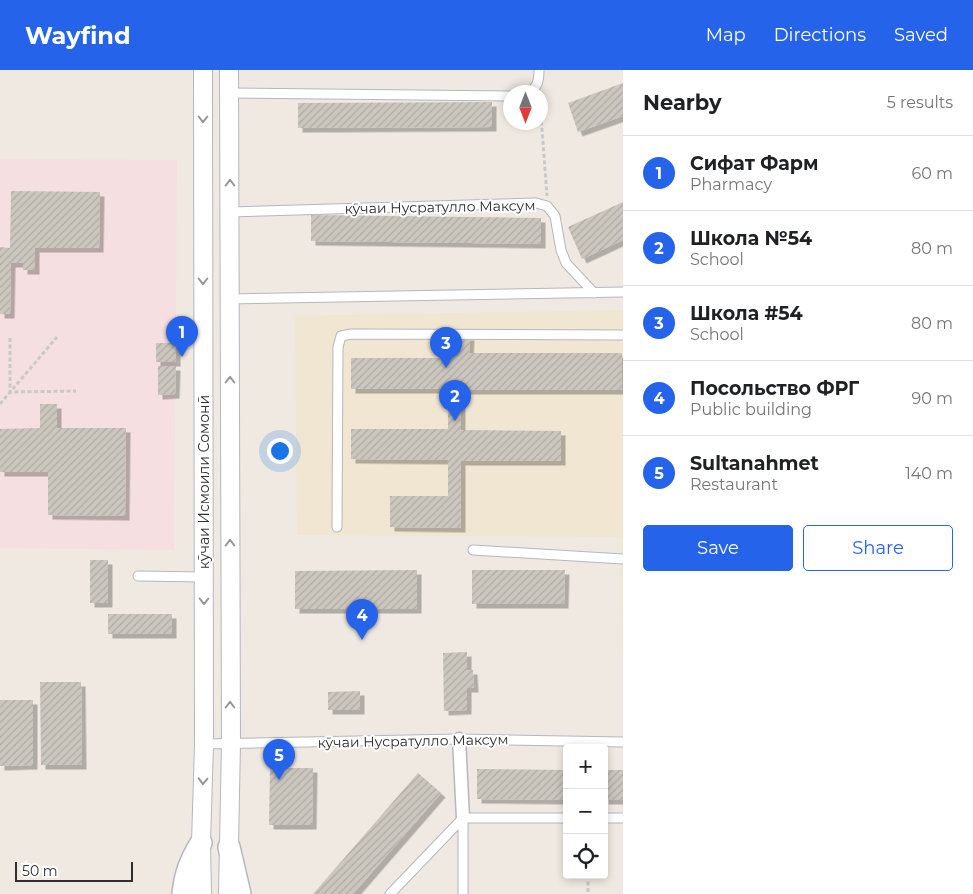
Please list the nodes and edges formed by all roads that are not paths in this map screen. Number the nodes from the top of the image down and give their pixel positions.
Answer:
1 (203, 70) edge
2 (229, 70) edge
3 (539, 70) edge
4 (536, 85) edge
5 (229, 93) junction
6 (503, 96) edge
7 (230, 212) junction
8 (623, 292) edge
9 (594, 293) junction
10 (229, 299) junction
11 (623, 335) edge
12 (337, 527) dead end
13 (473, 550) dead end
14 (623, 558) edge
15 (138, 576) dead end
16 (204, 577) junction
17 (230, 577) junction
18 (459, 738) junction
19 (623, 742) edge
20 (204, 744) junction
21 (231, 744) junction
22 (463, 818) junction
23 (563, 818) edge
24 (608, 818) edge
25 (623, 818) edge
26 (201, 843) junction
27 (229, 846) junction
28 (182, 894) edge
29 (202, 894) edge
30 (228, 894) edge
31 (240, 894) edge
32 (390, 894) edge
33 (463, 894) edge

1 -> 16 street, кӯчаи Исмоили Сомонӣ
2 - 5 street, кӯчаи Исмоили Сомонӣ
3 - 4 lane
5 - 6 lane
7 -> 5 street, кӯчаи Исмоили Сомонӣ
7 - 9 lane, кӯчаи Нусратулло Максум
7 - 10 street, кӯчаи Исмоили Сомонӣ
8 - 9 lane
9 - 10 lane
17 -> 10 street, кӯчаи Исмоили Сомонӣ
11 - 12 lane
13 - 14 lane
15 - 16 lane
16 - 17 street
16 -> 20 street, кӯчаи Исмоили Сомонӣ
21 -> 17 street, кӯчаи Исмоили Сомонӣ
18 - 19 lane, кӯчаи Нусратулло Максум
18 - 21 lane, кӯчаи Нусратулло Максум
18 - 22 street
20 - 21 lane, кӯчаи Нусратулло Максум
20 -> 26 street, кӯчаи Исмоили Сомонӣ
21 - 27 street, кӯчаи Исмоили Сомонӣ
22 - 23 lane
22 - 32 lane
22 - 33 lane
24 - 25 lane
26 - 28 street
26 - 29 street, кӯчаи Исмоили Сомонӣ
27 - 30 street, кӯчаи Исмоили Сомонӣ
27 - 31 street

